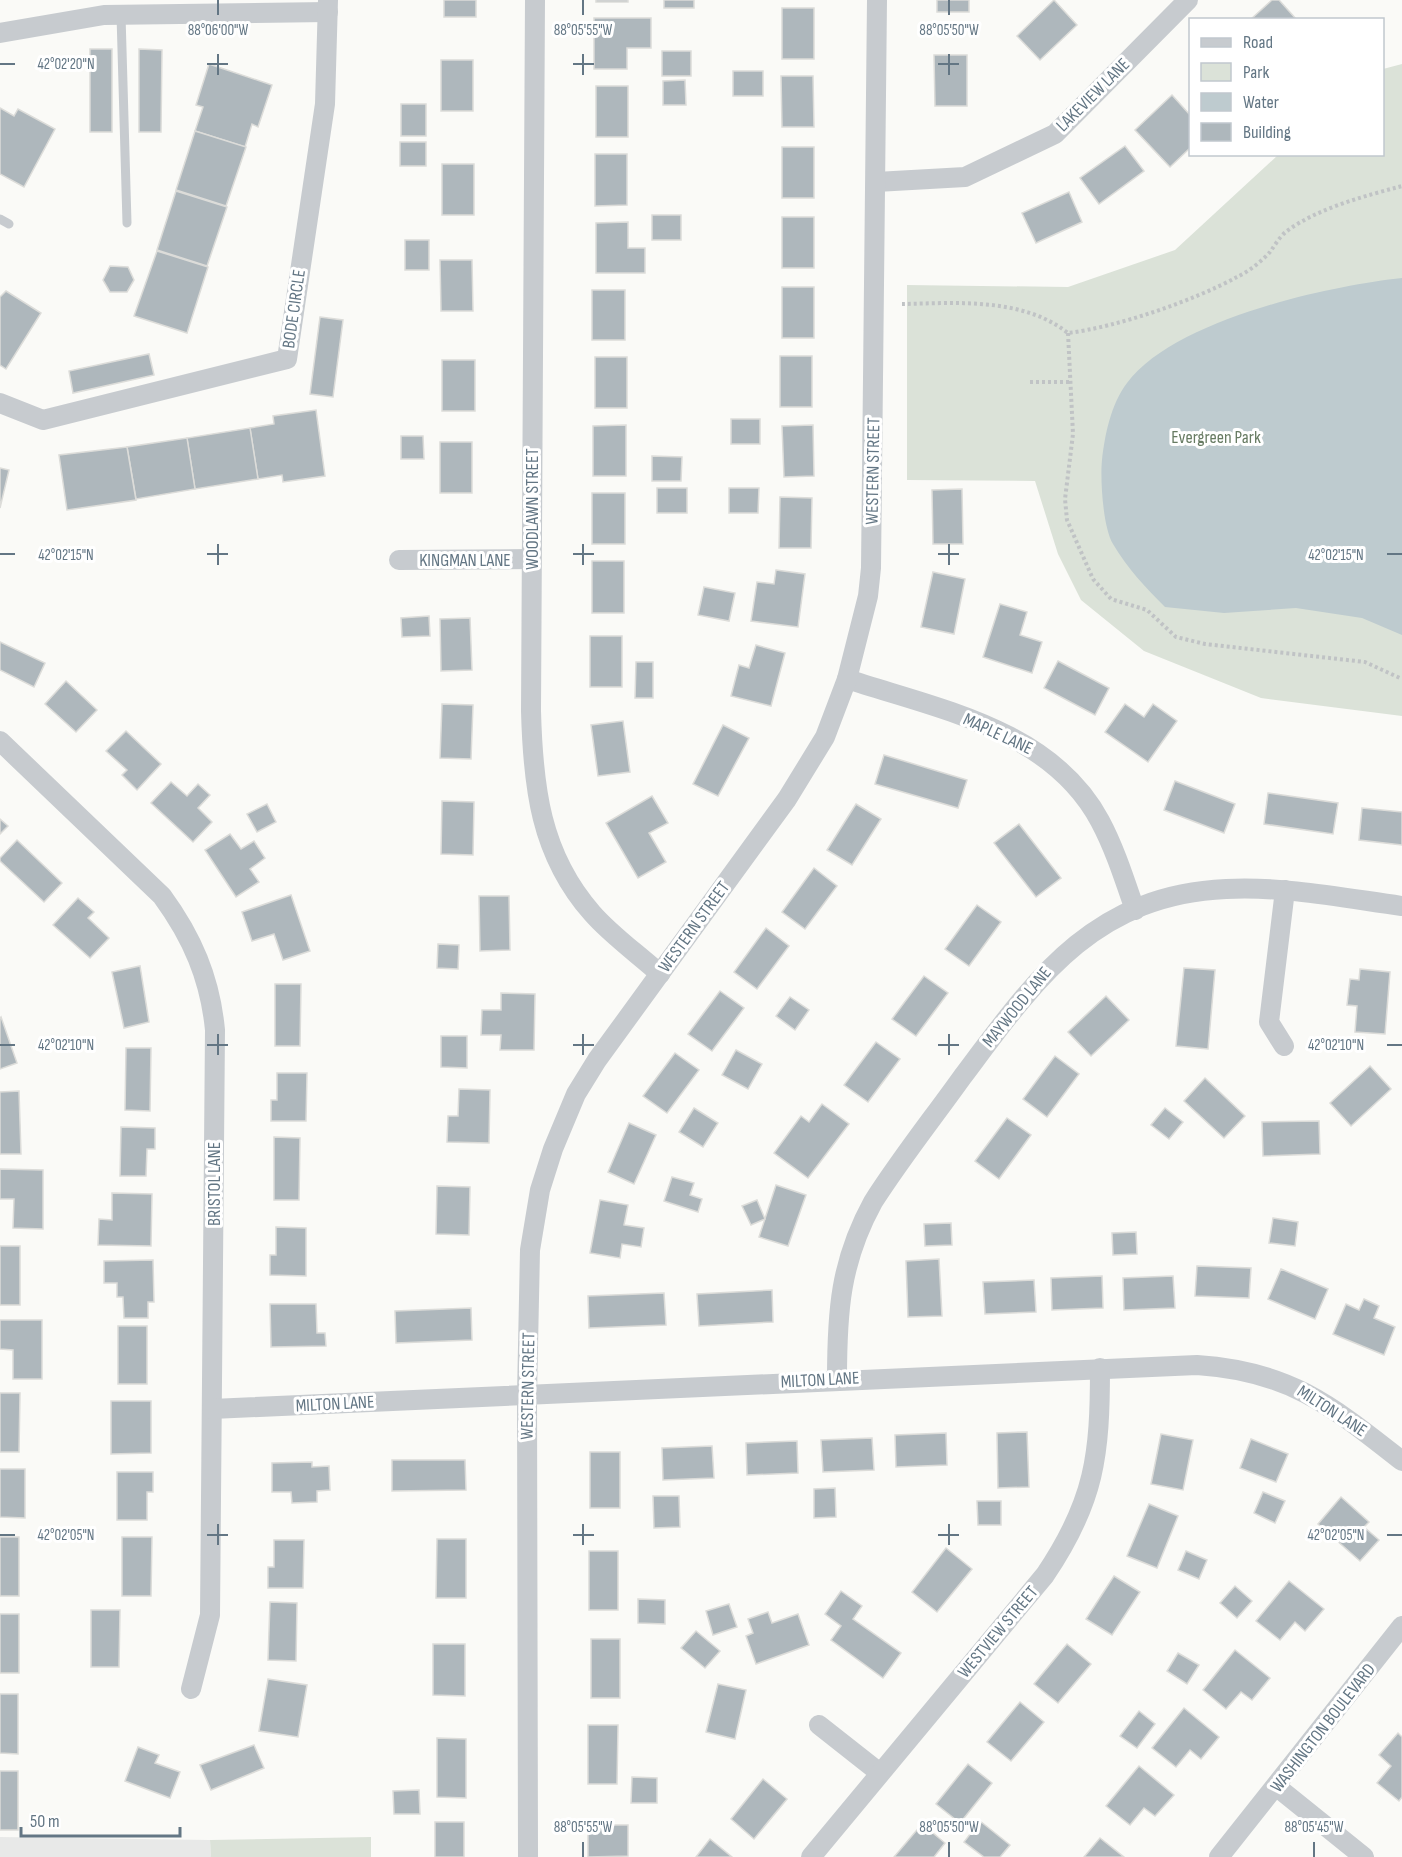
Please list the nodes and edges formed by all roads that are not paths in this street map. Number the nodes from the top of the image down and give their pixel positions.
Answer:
1 (535, 0) edge
2 (877, 0) edge
3 (1188, 0) edge
4 (328, 6) edge
5 (121, 15) junction
6 (0, 33) edge
7 (876, 182) junction
8 (127, 223) dead end
9 (0, 403) edge
10 (531, 559) junction
11 (399, 560) dead end
12 (847, 679) junction
13 (6, 746) edge
14 (1285, 890) junction
15 (1402, 906) edge
16 (1135, 910) junction
17 (660, 974) junction
18 (1284, 1046) dead end
19 (1100, 1368) junction
20 (837, 1379) junction
21 (527, 1395) junction
22 (212, 1409) junction
23 (1402, 1461) edge
24 (1402, 1626) edge
25 (191, 1689) dead end
26 (819, 1725) dead end
27 (880, 1773) junction
28 (1277, 1787) junction
29 (528, 1857) edge
30 (812, 1857) edge
31 (1219, 1857) edge
32 (1364, 1857) edge

1 - 10 street, WOODLAWN STREET
2 - 7 street, WESTERN STREET
3 - 7 street, LAKEVIEW LANE
4 - 5 street
4 - 9 street, BODE CIRCLE
5 - 6 street
5 - 8 lane
7 - 12 street, WESTERN STREET
10 - 11 street, KINGMAN LANE
10 - 17 street, WOODLAWN STREET
12 - 16 street, MAPLE LANE
12 - 17 street, WESTERN STREET
13 - 22 street, BRISTOL LANE
14 - 15 street, MAYWOOD LANE
14 - 16 street, MAYWOOD LANE
14 - 18 street
16 - 20 street, MAYWOOD LANE
17 - 21 street, WESTERN STREET
19 - 20 street, MILTON LANE
19 - 23 street, MILTON LANE
19 - 27 street, WESTVIEW STREET
20 - 21 street, MILTON LANE
21 - 22 street, MILTON LANE
21 - 29 street, WESTERN STREET
22 - 25 street, BRISTOL LANE
24 - 28 street, WASHINGTON BOULEVARD
26 - 27 street
27 - 30 street, WESTVIEW STREET
28 - 31 street, WASHINGTON BOULEVARD
28 - 32 street

